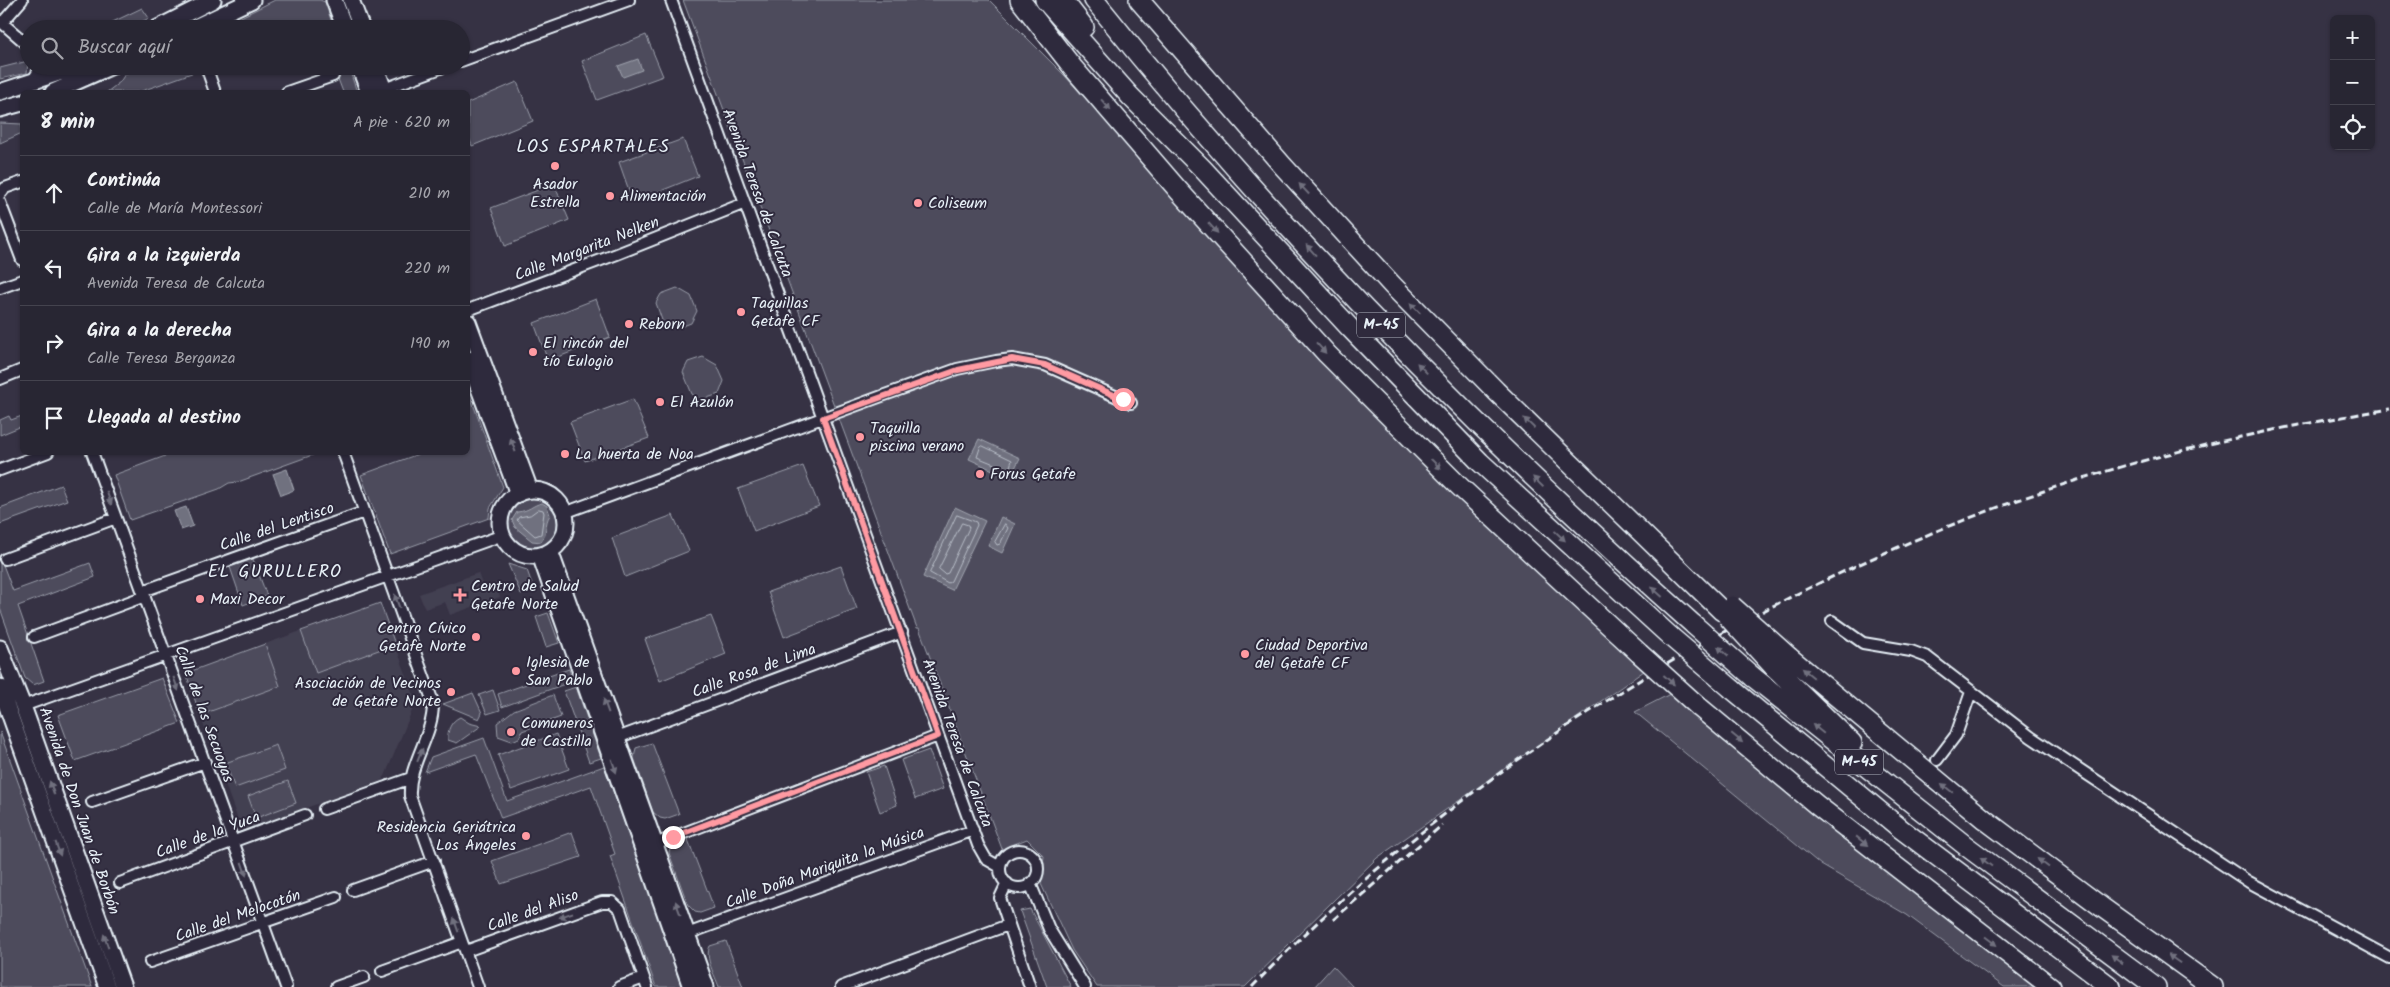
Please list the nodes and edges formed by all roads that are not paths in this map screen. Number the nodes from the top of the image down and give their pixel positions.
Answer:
1 (22, 0) edge
2 (213, 0) edge
3 (252, 0) edge
4 (334, 0) edge
5 (351, 0) edge
6 (629, 0) edge
7 (671, 0) edge
8 (1004, 0) edge
9 (1020, 0) edge
10 (1045, 0) edge
11 (1063, 0) edge
12 (1094, 0) edge
13 (1140, 0) edge
14 (1150, 0) edge
15 (174, 20) edge
16 (210, 20) edge
17 (342, 20) edge
18 (359, 20) edge
19 (1, 22) edge
20 (20, 38) edge
21 (470, 58) edge
22 (1074, 68) junction
23 (36, 75) edge
24 (52, 75) edge
25 (92, 75) edge
26 (209, 75) edge
27 (366, 75) edge
28 (376, 75) edge
29 (422, 75) edge
30 (333, 76) dead end
31 (1207, 80) junction
32 (31, 83) junction
33 (58, 90) edge
34 (214, 90) edge
35 (293, 90) edge
36 (378, 90) edge
37 (379, 90) edge
38 (382, 90) edge
39 (0, 92) edge
40 (20, 104) edge
41 (0, 109) edge
42 (1202, 168) junction
43 (20, 183) edge
44 (0, 194) edge
45 (0, 202) edge
46 (745, 203) junction
47 (20, 255) edge
48 (20, 281) edge
49 (0, 288) edge
50 (470, 309) edge
51 (470, 328) edge
52 (470, 364) edge
53 (20, 371) edge
54 (0, 378) edge
55 (1132, 403) dead end
56 (823, 418) junction
57 (40, 455) edge
58 (93, 455) edge
59 (344, 455) edge
60 (0, 470) edge
61 (524, 492) junction
62 (364, 512) junction
63 (564, 513) junction
64 (116, 518) junction
65 (503, 535) junction
66 (545, 553) junction
67 (5, 559) dead end
68 (388, 576) junction
69 (144, 594) junction
70 (1832, 620) dead end
71 (902, 632) junction
72 (34, 637) dead end
73 (0, 648) edge
74 (166, 655) junction
75 (1782, 662) junction
76 (0, 688) edge
77 (1971, 692) junction
78 (23, 706) junction
79 (938, 736) junction
80 (617, 738) junction
81 (1938, 760) dead end
82 (205, 762) junction
83 (411, 778) junction
84 (92, 802) dead end
85 (324, 809) dead end
86 (306, 815) dead end
87 (973, 830) junction
88 (234, 841) junction
89 (655, 844) junction
90 (1966, 846) junction
91 (1942, 860) junction
92 (434, 861) junction
93 (1000, 867) junction
94 (120, 883) dead end
95 (1006, 883) junction
96 (1030, 883) junction
97 (353, 890) dead end
98 (336, 897) dead end
99 (263, 923) junction
100 (1008, 925) junction
101 (687, 934) junction
102 (464, 946) junction
103 (2390, 958) edge
104 (150, 962) dead end
105 (382, 971) dead end
106 (364, 977) dead end
107 (645, 983) edge
108 (107, 987) edge
109 (123, 987) edge
110 (286, 987) edge
111 (336, 987) edge
112 (478, 987) edge
113 (619, 987) edge
114 (691, 987) edge
115 (706, 987) edge
116 (841, 987) edge
117 (1030, 987) edge
118 (1085, 987) edge
119 (2051, 987) edge
120 (2094, 987) edge
121 (2112, 987) edge
122 (2156, 987) edge
123 (2213, 987) edge

1 - 19 street
2 - 15 street
3 - 16 street
4 - 17 street
5 - 18 street
6 - 21 street
7 - 46 street, Avenida Teresa de Calcuta
8 - 22 highway
9 - 22 highway
10 - 42 highway
11 - 42 highway, M-45
90 -> 12 highway, M-45, bridge
13 - 31 highway
14 - 31 highway
19 - 20 street
22 -> 119 highway, bridge
23 - 32 street
24 - 32 street
25 - 33 street
26 - 34 street
27 - 36 street
28 - 37 street
29 - 38 street
30 - 35 street
75 -> 31 highway, bridge
32 - 39 street
40 - 41 street
42 -> 91 highway, M-45, bridge
43 - 44 street
45 - 47 street
46 - 50 street, Calle Margarita Nelken
46 - 56 street, Avenida Teresa de Calcuta
48 - 49 street
61 -> 51 street
52 - 61 street
53 - 54 street
55 - 56 street
56 - 63 street
56 - 71 street, Avenida Teresa de Calcuta
57 - 60 street
58 -> 64 street, Calle de las Secuoyas
59 - 62 street
61 - 63 street
61 - 65 street
62 - 68 street
62 - 69 street, Calle del Lentisco
63 - 66 street
64 - 67 street
64 - 69 street, Calle de las Secuoyas
65 - 66 street
65 - 68 street
80 -> 66 street
66 -> 114 street
68 - 74 street
83 -> 68 street
69 - 72 street, Calle del Lentisco
69 - 74 street, Calle de las Secuoyas
70 - 77 street
71 - 79 street, Avenida Teresa de Calcuta
71 - 80 street, Calle Rosa de Lima
73 - 78 street, Avenida de Don Juan de Borbón
74 - 78 street
74 -> 82 street, Calle de las Secuoyas
75 - 90 highway
123 -> 75 highway
76 -> 108 street, Avenida de Don Juan de Borbón
77 - 81 street
77 - 103 street
109 -> 78 street, Avenida de Don Juan de Borbón
79 - 87 street, Avenida Teresa de Calcuta
79 - 89 street
80 - 89 street
82 - 84 street
82 - 88 street, Calle de las Secuoyas
83 - 85 street
83 - 92 street
86 - 88 street, Calle de la Yuca
87 - 93 street, Avenida Teresa de Calcuta
87 - 101 street, Calle Doña Mariquita la Música
88 - 94 street, Calle de la Yuca
88 -> 99 street, Calle de las Secuoyas
101 -> 89 street
122 -> 90 highway, M-45
91 - 120 highway
91 - 121 highway, M-45
92 - 97 street
102 -> 92 street
93 - 95 street
93 - 96 street
95 - 96 street
95 - 100 street
96 - 118 street
98 - 99 street, Calle del Melocotón
99 - 104 street, Calle del Melocotón
99 - 110 street, Calle de las Secuoyas
100 - 116 street
100 - 117 street
101 - 115 street
102 - 105 street, Calle del Aliso
107 -> 102 street, Calle del Aliso
102 - 112 street
106 - 111 street
107 - 113 street

